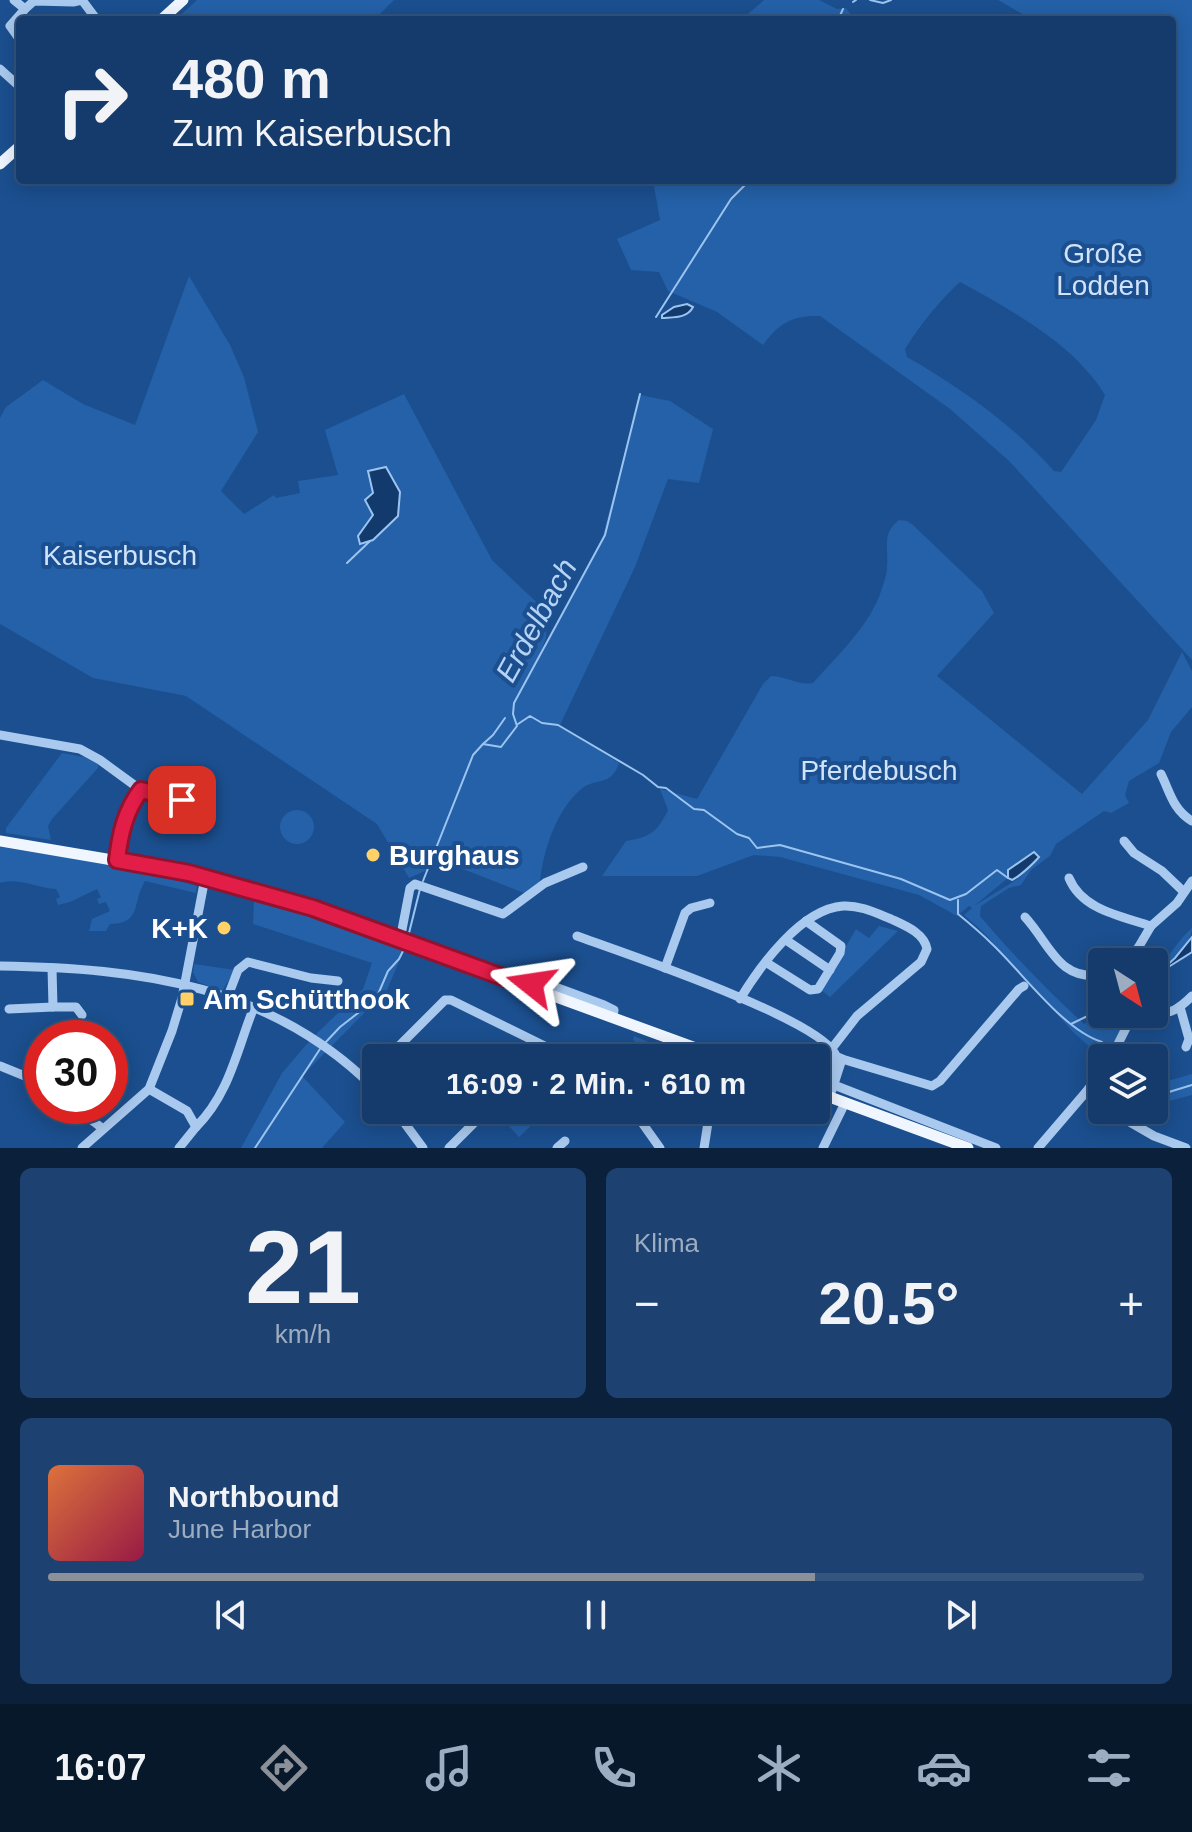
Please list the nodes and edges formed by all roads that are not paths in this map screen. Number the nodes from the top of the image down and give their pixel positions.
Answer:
1 (14, 0) edge
2 (82, 0) edge
3 (183, 0) edge
4 (25, 9) junction
5 (19, 16) edge
6 (165, 16) edge
7 (0, 69) edge
8 (16, 83) edge
9 (16, 150) edge
10 (0, 164) edge
11 (0, 735) edge
12 (1161, 774) dead end
13 (141, 790) junction
14 (182, 800) dead end
15 (1192, 821) edge
16 (0, 841) edge
17 (1124, 841) dead end
18 (117, 860) junction
19 (583, 867) dead end
20 (205, 878) junction
21 (1069, 878) dead end
22 (1192, 881) edge
23 (1184, 892) junction
24 (710, 903) dead end
25 (1025, 917) dead end
26 (806, 921) junction
27 (1151, 926) junction
28 (577, 936) dead end
29 (786, 940) junction
30 (404, 941) junction
31 (1138, 948) edge
32 (767, 963) junction
33 (0, 966) edge
34 (52, 968) junction
35 (665, 968) junction
36 (830, 970) junction
37 (1088, 977) edge
38 (338, 981) dead end
39 (185, 983) junction
40 (1024, 986) dead end
41 (228, 996) junction
42 (1192, 996) edge
43 (740, 999) junction
44 (53, 1007) junction
45 (254, 1007) junction
46 (1180, 1007) junction
47 (9, 1009) dead end
48 (1168, 1012) edge
49 (82, 1015) dead end
50 (401, 1044) edge
51 (542, 1044) edge
52 (685, 1044) edge
53 (1186, 1047) dead end
54 (837, 1054) junction
55 (0, 1066) edge
56 (362, 1073) edge
57 (24, 1076) edge
58 (830, 1076) edge
59 (830, 1076) edge
60 (149, 1089) junction
61 (1088, 1089) edge
62 (1086, 1092) joint
63 (830, 1094) edge
64 (830, 1095) edge
65 (845, 1103) junction
66 (97, 1124) edge
67 (405, 1124) edge
68 (473, 1124) edge
69 (643, 1124) edge
70 (708, 1124) edge
71 (1133, 1124) edge
72 (196, 1127) junction
73 (102, 1128) junction
74 (82, 1148) edge
75 (179, 1148) edge
76 (423, 1148) edge
77 (449, 1148) edge
78 (660, 1148) edge
79 (704, 1148) edge
80 (823, 1148) edge
81 (968, 1148) edge
82 (996, 1148) edge
83 (1038, 1148) edge
84 (1186, 1148) edge

1 - 4 street
2 - 4 street
3 - 6 main road
4 - 5 street
7 - 8 street
9 - 10 main road
11 - 13 street
12 - 15 street
13 - 14 street
13 - 18 street
16 - 18 main road
17 - 23 street
18 - 20 main road
19 - 30 street
20 - 30 main road
20 - 39 street
21 - 27 street
22 - 23 street
23 - 27 street
24 - 35 street
25 - 37 street
26 - 29 street
26 - 36 street
26 - 54 street
27 - 31 street
28 - 35 street
29 - 32 street
29 - 36 street
30 - 52 main road
32 - 36 street
32 - 43 street
33 - 34 street
34 - 39 street
34 - 44 street
35 - 43 street
38 - 41 street
39 - 41 street
39 - 60 street
40 - 54 street
41 - 45 street
42 - 46 street
43 - 54 street
44 - 47 street
44 - 49 street
45 - 56 street
45 - 72 street
46 - 48 street
46 - 53 street
50 - 51 street
54 - 58 street
54 - 59 street
55 - 57 street
60 - 72 street
60 - 73 street
61 - 62 street
62 - 83 street
63 - 82 street
64 - 65 main road
65 - 80 street
65 - 81 main road
66 - 73 street
67 - 76 street
68 - 77 street
69 - 78 street
70 - 79 street
71 - 84 street
72 - 75 street
73 - 74 street

